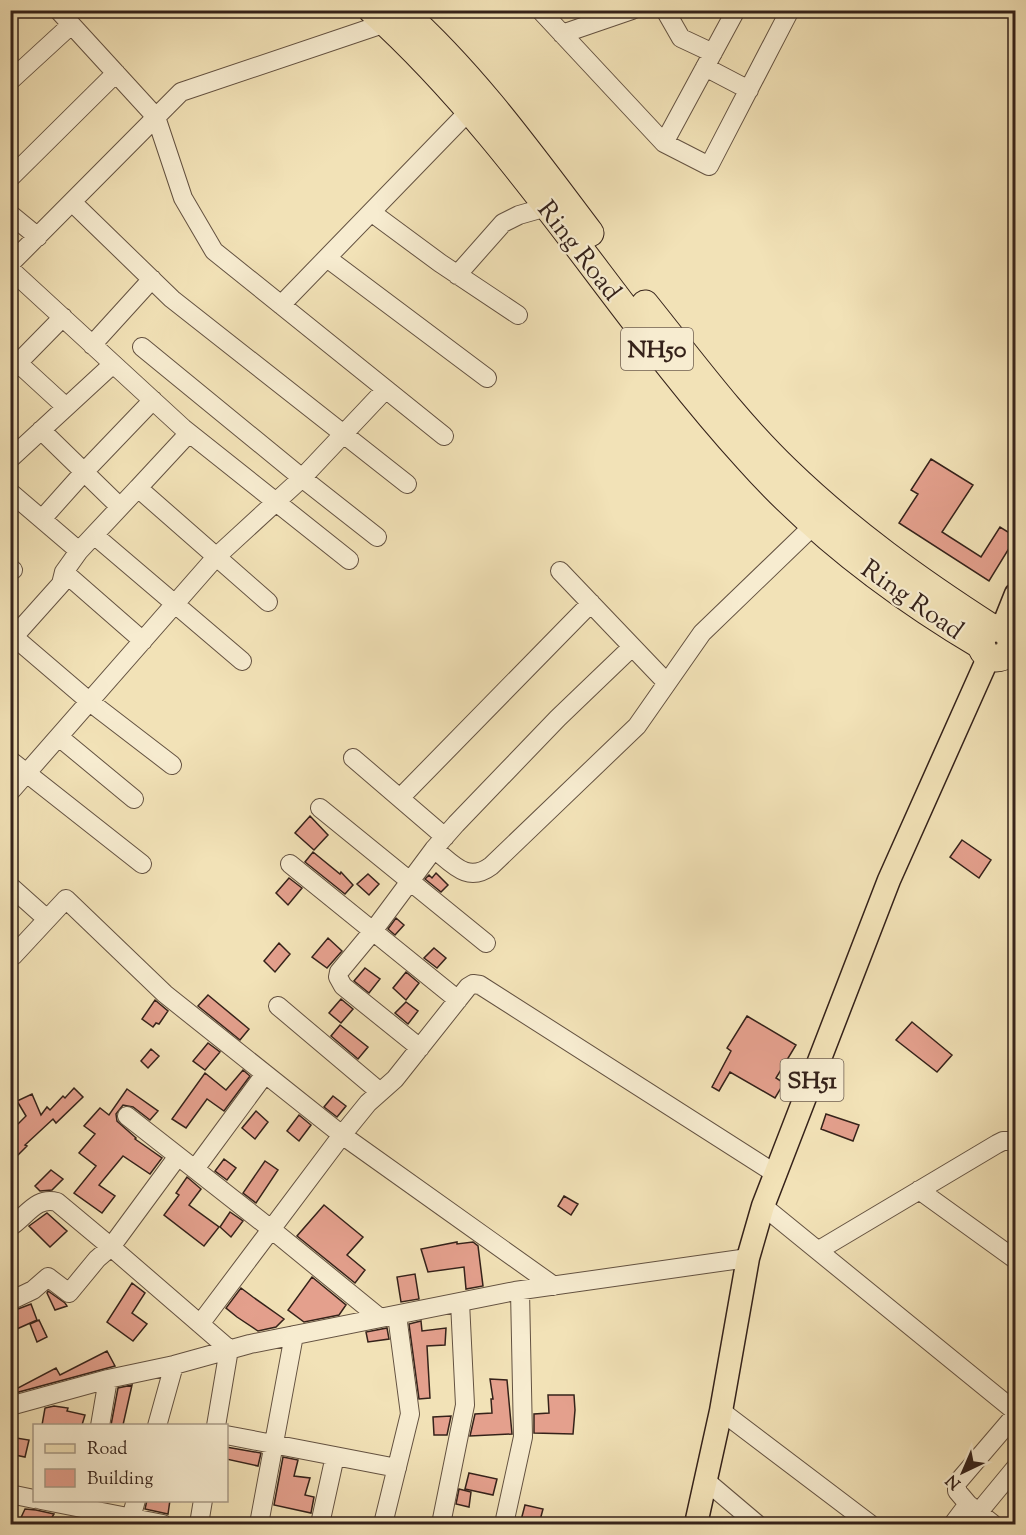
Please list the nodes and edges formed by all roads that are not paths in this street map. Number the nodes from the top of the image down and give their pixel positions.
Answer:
1 (58, 10) edge
2 (540, 10) edge
3 (632, 10) edge
4 (665, 10) edge
5 (736, 10) edge
6 (790, 10) edge
7 (386, 14) edge
8 (71, 25) junction
9 (562, 34) junction
10 (709, 60) junction
11 (116, 73) junction
12 (10, 81) edge
13 (749, 90) junction
14 (470, 110) junction
15 (156, 117) junction
16 (664, 142) junction
17 (10, 178) edge
18 (72, 202) junction
19 (547, 207) junction
20 (371, 212) junction
21 (10, 214) edge
22 (38, 237) junction
23 (327, 258) junction
24 (10, 264) edge
25 (10, 269) edge
26 (457, 275) junction
27 (152, 279) junction
28 (281, 305) junction
29 (518, 315) dead end
30 (63, 317) junction
31 (92, 345) junction
32 (142, 347) dead end
33 (113, 364) junction
34 (14, 367) edge
35 (487, 378) dead end
36 (385, 390) junction
37 (153, 400) junction
38 (66, 407) junction
39 (41, 430) junction
40 (189, 433) junction
41 (344, 434) junction
42 (444, 436) dead end
43 (10, 459) edge
44 (84, 472) junction
45 (302, 478) junction
46 (407, 484) dead end
47 (138, 488) junction
48 (10, 492) edge
49 (275, 501) junction
50 (120, 507) junction
51 (42, 519) junction
52 (814, 525) junction
53 (94, 535) junction
54 (377, 537) dead end
55 (79, 551) junction
56 (216, 557) junction
57 (349, 560) dead end
58 (64, 572) junction
59 (560, 572) dead end
60 (1016, 594) edge
61 (268, 602) dead end
62 (591, 603) junction
63 (175, 604) junction
64 (12, 639) edge
65 (143, 640) junction
66 (1001, 645) edge
67 (632, 646) junction
68 (242, 661) dead end
69 (667, 683) junction
70 (90, 702) junction
71 (59, 737) junction
72 (353, 758) dead end
73 (10, 760) edge
74 (171, 765) dead end
75 (27, 774) junction
76 (10, 792) edge
77 (400, 798) junction
78 (134, 799) dead end
79 (320, 808) dead end
80 (439, 843) junction
81 (142, 864) dead end
82 (290, 864) dead end
83 (410, 882) junction
84 (10, 886) edge
85 (47, 919) junction
86 (373, 931) junction
87 (486, 944) dead end
88 (10, 954) edge
89 (458, 1000) junction
90 (278, 1006) dead end
91 (420, 1048) junction
92 (266, 1074) junction
93 (380, 1092) junction
94 (126, 1116) dead end
95 (342, 1135) junction
96 (1016, 1141) edge
97 (178, 1156) junction
98 (195, 1169) junction
99 (776, 1174) junction
100 (919, 1190) junction
101 (764, 1206) junction
102 (10, 1227) edge
103 (271, 1229) junction
104 (111, 1247) junction
105 (819, 1250) junction
106 (748, 1258) junction
107 (1016, 1260) edge
108 (554, 1286) junction
109 (520, 1291) junction
110 (10, 1301) edge
111 (460, 1302) junction
112 (389, 1316) junction
113 (200, 1324) junction
114 (294, 1335) junction
115 (229, 1349) junction
116 (174, 1365) junction
117 (108, 1379) junction
118 (10, 1406) edge
119 (721, 1411) junction
120 (1016, 1413) edge
121 (100, 1424) edge
122 (157, 1424) edge
123 (216, 1424) edge
124 (228, 1435) edge
125 (273, 1444) junction
126 (335, 1456) junction
127 (1016, 1467) edge
128 (397, 1468) junction
129 (705, 1480) junction
130 (10, 1494) edge
131 (33, 1499) edge
132 (49, 1502) edge
133 (203, 1502) edge
134 (973, 1508) junction
135 (133, 1509) edge
136 (84, 1511) edge
137 (163, 1524) edge
138 (199, 1524) edge
139 (259, 1524) edge
140 (320, 1524) edge
141 (383, 1524) edge
142 (441, 1524) edge
143 (504, 1524) edge
144 (696, 1524) edge
145 (758, 1524) edge
146 (870, 1524) edge
147 (953, 1524) edge
148 (993, 1524) edge

1 - 8 street
2 - 9 street
3 - 9 street
4 - 10 street
5 - 10 street
6 - 13 street
7 - 14 highway, Ring Road / NH50
7 - 15 street
7 - 66 highway, Ring Road / NH50
8 - 11 street
8 - 12 street
9 - 16 street
10 - 13 street
10 - 16 street
11 - 15 street
11 - 17 street
13 - 16 street
14 - 19 highway, Ring Road / NH50
14 - 20 street
15 - 18 street
15 - 28 street
18 - 22 street
18 - 27 street
19 - 26 street
19 - 52 highway, Ring Road / NH50
20 - 23 street
20 - 26 street
21 - 22 street
22 - 24 street
23 - 28 street
23 - 35 street
25 - 30 street
26 - 29 street
27 - 31 street
27 - 41 street
28 - 36 street
30 - 31 street
30 - 34 street
31 - 33 street
32 - 45 street
33 - 37 street
33 - 38 street
34 - 38 street
36 - 41 street
36 - 42 street
37 - 40 street
37 - 44 street
38 - 39 street
39 - 43 street
39 - 44 street
40 - 47 street
40 - 49 street
41 - 45 street
41 - 46 street
44 - 50 street
44 - 51 street
45 - 49 street
45 - 54 street
47 - 50 street
47 - 56 street
48 - 51 street
49 - 56 street
49 - 57 street
50 - 53 street
51 - 55 street
52 - 66 highway, Ring Road / NH50
52 - 69 street
53 - 55 street
53 - 63 street
55 - 58 street
56 - 61 street
56 - 63 street
58 - 64 street
58 - 65 street
59 - 62 street
60 - 66 main road, SH51
62 - 67 street
62 - 77 street
63 - 65 street
63 - 68 street
64 - 70 street
65 - 70 street
66 - 99 main road, SH51
67 - 69 street
67 - 80 street
69 - 80 street
70 - 71 street
70 - 74 street
71 - 75 street
71 - 78 street
72 - 77 street
73 - 75 street
75 - 76 street
75 - 81 street
77 - 80 street
79 - 83 street
80 - 83 street
82 - 86 street
83 - 86 street
83 - 87 street
84 - 85 street
85 - 88 street
85 - 92 street
86 - 89 street
86 - 91 street
89 - 91 street
89 - 99 street
90 - 93 street
91 - 93 street
92 - 95 street
92 - 98 street
93 - 95 street
94 - 97 street
95 - 103 street
95 - 108 street
96 - 100 street
97 - 98 street
97 - 104 street
98 - 103 street
99 - 101 main road, SH51
100 - 105 street
100 - 107 street
101 - 105 street
101 - 106 main road, SH51
102 - 104 street
103 - 112 street
103 - 113 street
104 - 110 street
104 - 113 street
105 - 120 street
106 - 108 street
106 - 119 main road, SH51
108 - 109 street
109 - 111 street
109 - 143 street
111 - 112 street
111 - 142 street
112 - 114 street
112 - 128 street
113 - 115 street
114 - 115 street
114 - 125 street
115 - 116 street
115 - 123 street
116 - 117 street
116 - 122 street
117 - 118 street
117 - 121 street
119 - 129 main road, SH51
119 - 146 street
120 - 134 street
124 - 125 street
125 - 126 street
125 - 139 street
126 - 128 street
126 - 140 street
127 - 134 street
128 - 141 street
129 - 144 main road, SH51
129 - 145 street
130 - 131 street
132 - 136 street
133 - 138 street
134 - 147 street
134 - 148 street
135 - 136 street
135 - 137 street

